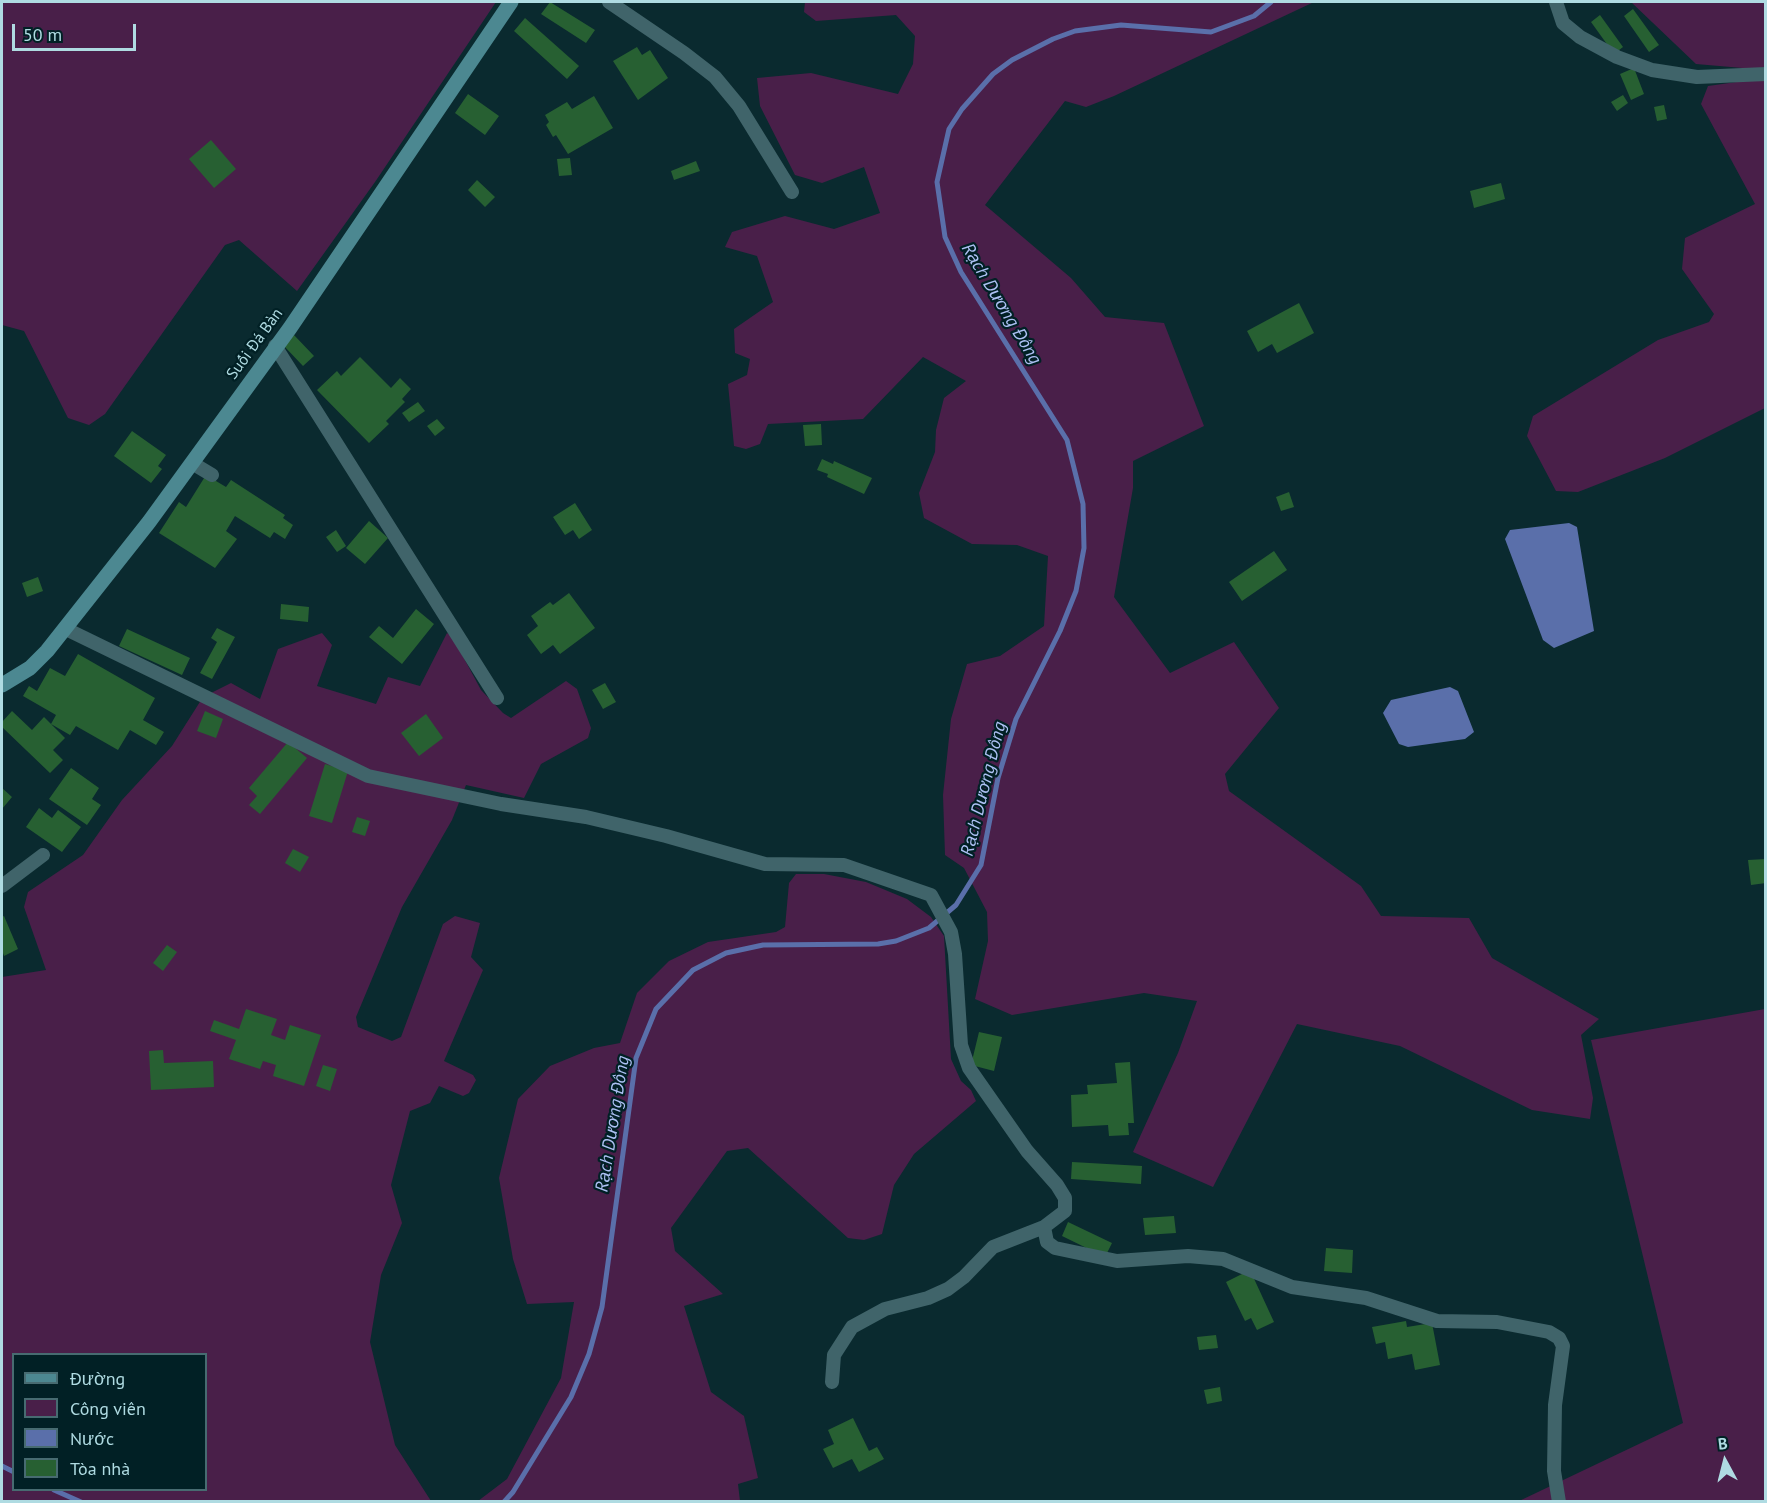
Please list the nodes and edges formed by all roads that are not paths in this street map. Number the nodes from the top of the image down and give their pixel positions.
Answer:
1 (511, 2) edge
2 (609, 2) edge
3 (1556, 2) edge
4 (1766, 74) edge
5 (792, 192) dead end
6 (275, 346) junction
7 (192, 463) junction
8 (212, 475) dead end
9 (66, 629) junction
10 (2, 684) edge
11 (497, 698) dead end
12 (43, 855) dead end
13 (2, 886) edge
14 (1044, 1227) junction
15 (832, 1382) dead end
16 (1559, 1502) edge

1 - 6 street, Suối Đá Bàn
2 - 5 street
3 - 4 street
6 - 7 street, Suối Đá Bàn
6 - 11 street
7 - 8 street
7 - 9 street, Suối Đá Bàn
9 - 10 street, Suối Đá Bàn
9 - 14 street
12 - 13 street
14 - 15 street
14 - 16 street

